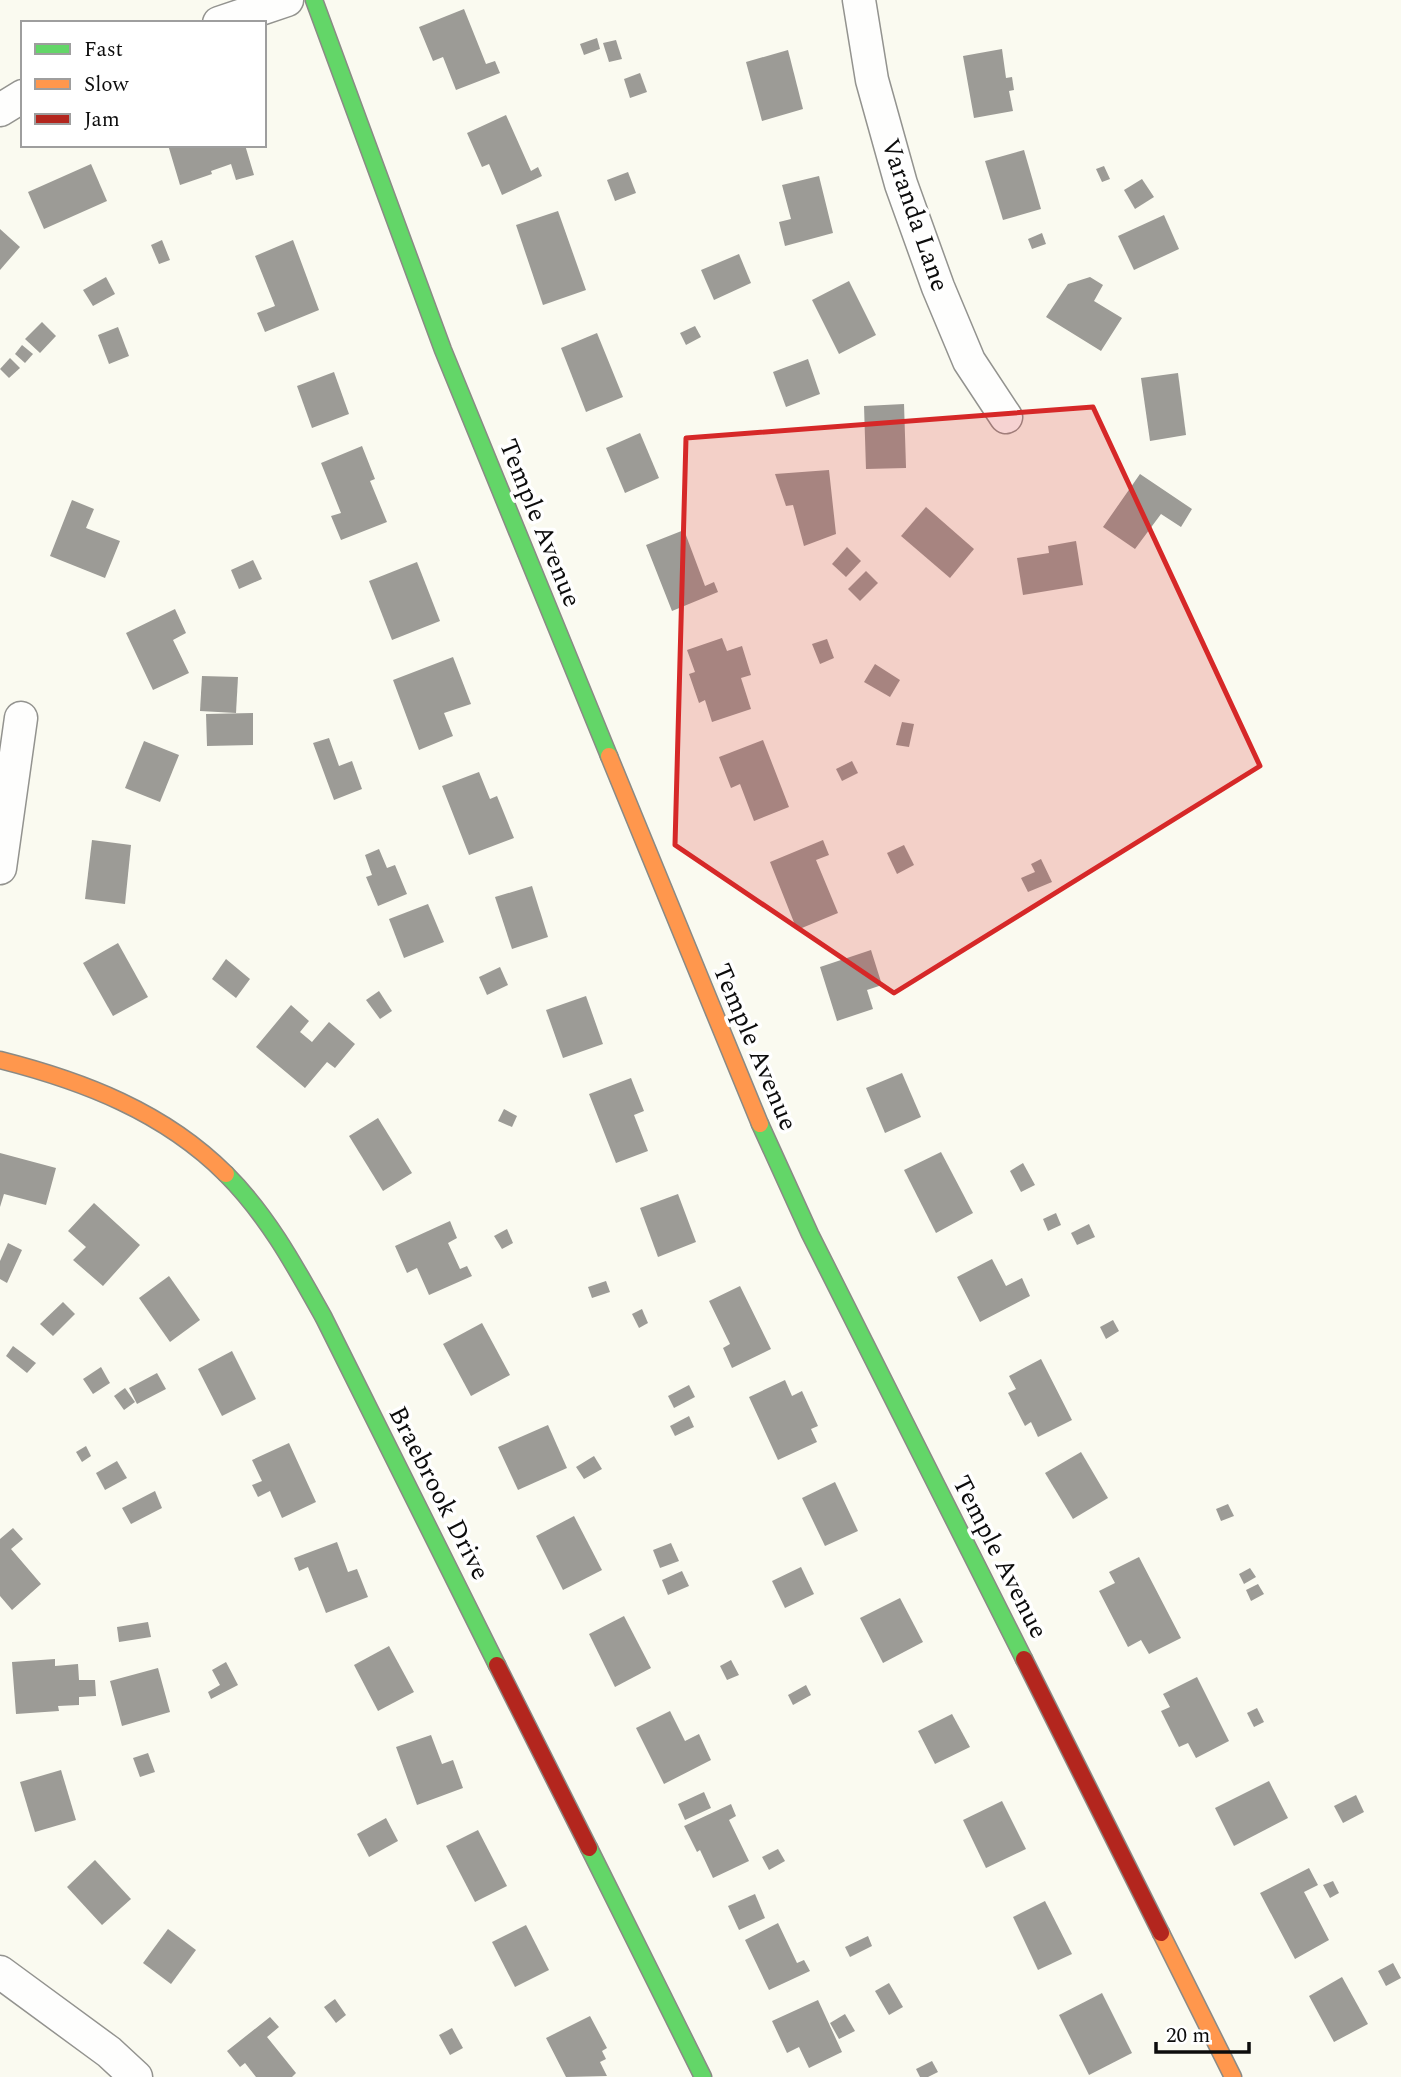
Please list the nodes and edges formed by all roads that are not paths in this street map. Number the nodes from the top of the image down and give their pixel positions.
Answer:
1 (287, 0) edge
2 (314, 0) edge
3 (859, 0) edge
4 (225, 21) edge
5 (21, 97) edge
6 (0, 110) edge
7 (1006, 417) dead end
8 (20, 718) dead end
9 (0, 869) edge
10 (0, 1060) edge
11 (0, 1972) edge
12 (136, 2077) edge
13 (703, 2077) edge
14 (1233, 2077) edge

1 - 4 street
2 - 14 street, Temple Avenue
3 - 7 street, Varanda Lane
5 - 6 street
8 - 9 street
10 - 13 street, Braebrook Drive
11 - 12 street

